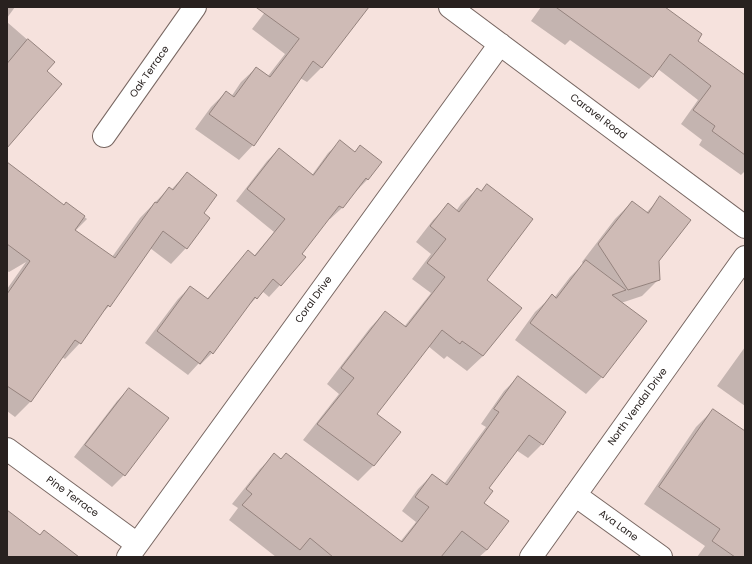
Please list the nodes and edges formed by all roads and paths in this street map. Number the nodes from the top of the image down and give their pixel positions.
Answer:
1 (195, 7) edge
2 (450, 7) edge
3 (500, 44) junction
4 (104, 136) dead end
5 (745, 227) edge
6 (745, 257) edge
7 (7, 450) edge
8 (575, 495) junction
9 (133, 550) edge
10 (531, 557) edge
11 (661, 557) edge

1 - 4 street, Oak Terrace
2 - 3 street, Caravel Road
3 - 5 street, Caravel Road
3 - 9 street, Coral Drive
6 - 8 street, North Vendal Drive
7 - 9 street, Pine Terrace
8 - 10 street, North Vendal Drive
8 - 11 street, Ava Lane

